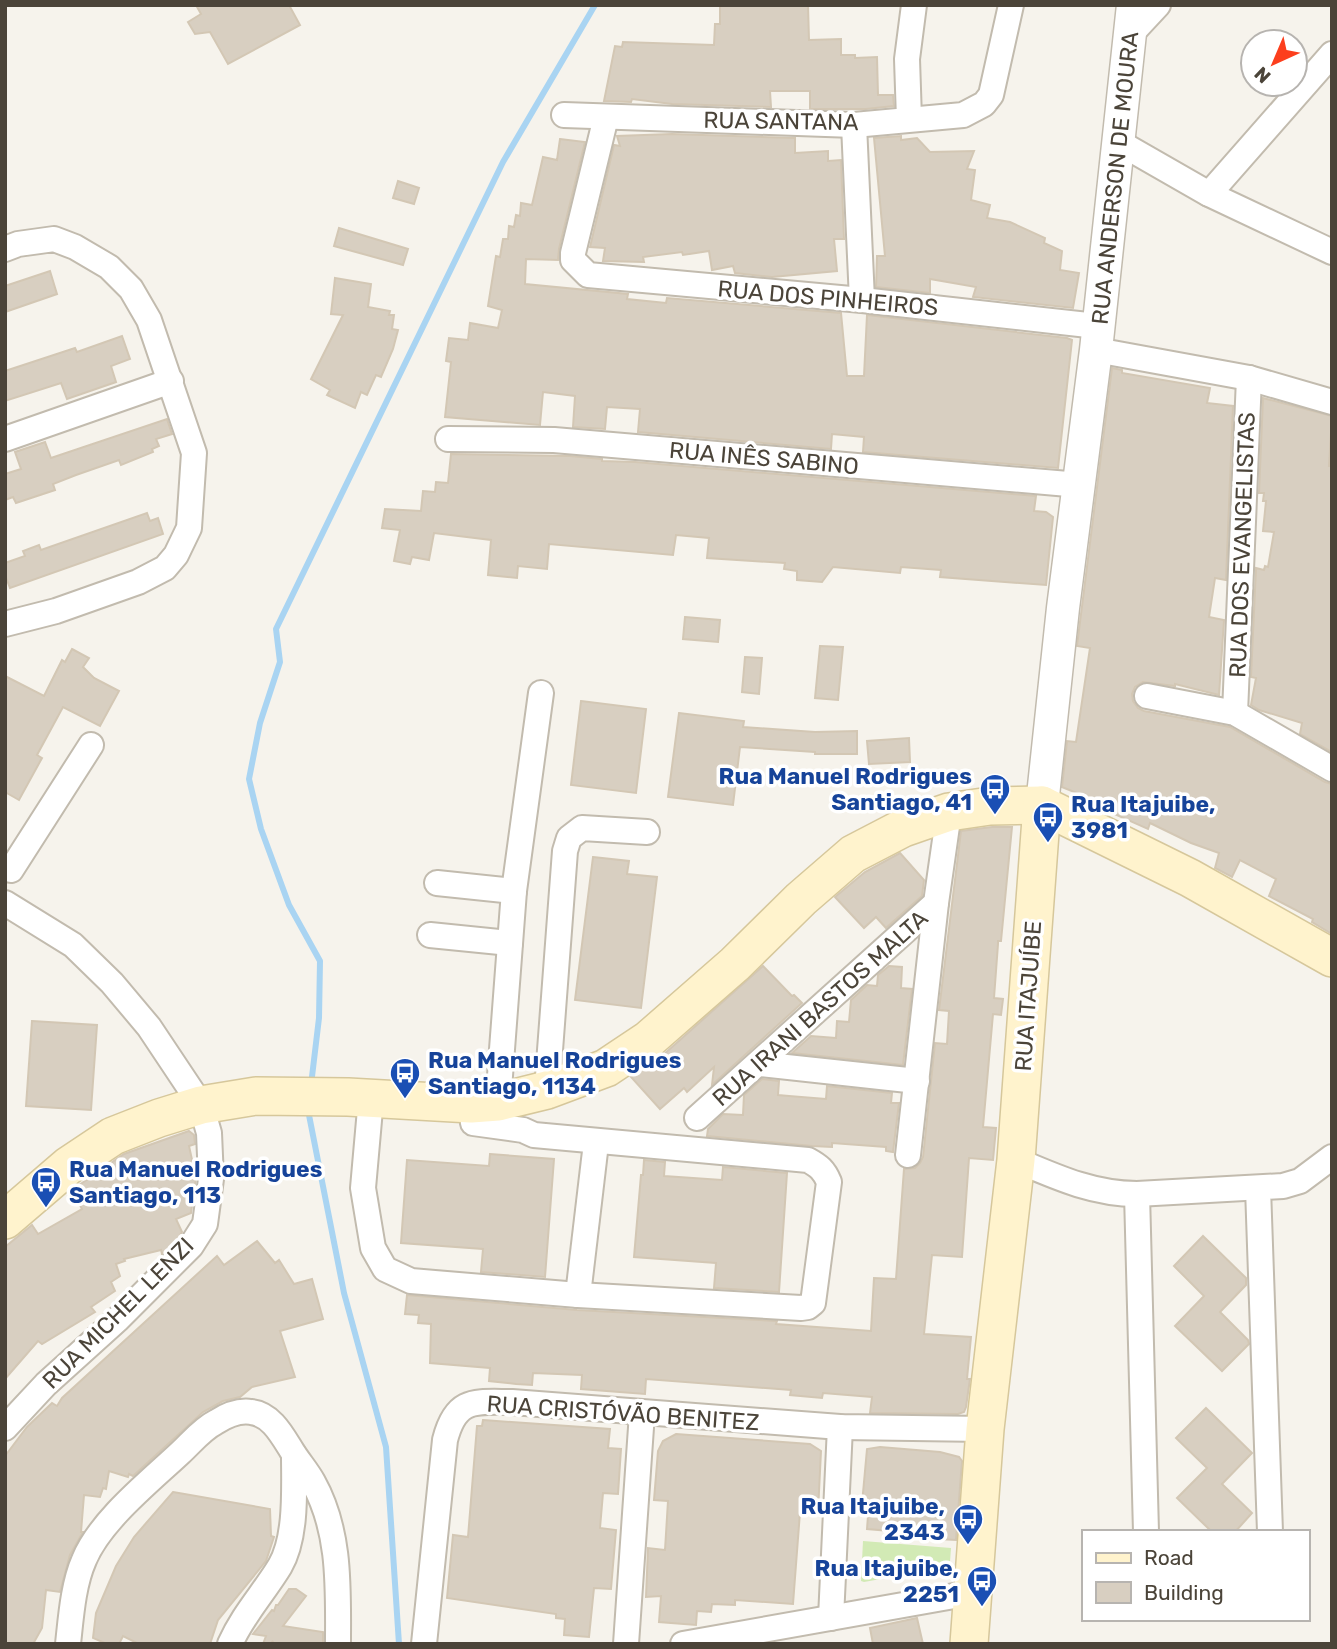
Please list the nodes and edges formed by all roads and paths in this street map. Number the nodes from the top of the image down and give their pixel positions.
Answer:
1 (914, 5) edge
2 (1011, 5) edge
3 (1158, 5) edge
4 (1132, 20) edge
5 (1332, 54) edge
6 (564, 115) dead end
7 (606, 117) junction
8 (909, 118) junction
9 (854, 125) junction
10 (1120, 143) junction
11 (1209, 194) junction
12 (5, 249) edge
13 (1332, 252) edge
14 (862, 300) junction
15 (1097, 338) junction
16 (1249, 379) junction
17 (171, 381) junction
18 (1332, 402) edge
19 (5, 439) edge
20 (448, 439) dead end
21 (1080, 485) junction
22 (5, 624) edge
23 (541, 693) dead end
24 (1147, 696) dead end
25 (1235, 712) junction
26 (91, 745) dead end
27 (1332, 769) edge
28 (1042, 804) junction
29 (949, 812) junction
30 (648, 832) dead end
31 (11, 870) dead end
32 (437, 883) dead end
33 (514, 891) junction
34 (5, 903) edge
35 (936, 903) junction
36 (430, 935) dead end
37 (510, 943) junction
38 (1332, 958) edge
39 (760, 1064) junction
40 (917, 1081) junction
41 (547, 1090) junction
42 (360, 1097) junction
43 (484, 1103) junction
44 (201, 1105) junction
45 (698, 1118) dead end
46 (596, 1143) junction
47 (908, 1155) dead end
48 (1332, 1157) edge
49 (1016, 1160) junction
50 (1258, 1188) junction
51 (1137, 1195) junction
52 (5, 1220) edge
53 (578, 1295) junction
54 (642, 1413) junction
55 (840, 1427) junction
56 (5, 1428) edge
57 (985, 1429) junction
58 (294, 1455) junction
59 (1146, 1530) edge
60 (1270, 1530) edge
61 (971, 1593) junction
62 (831, 1618) junction
63 (68, 1644) edge
64 (230, 1644) edge
65 (338, 1644) edge
66 (424, 1644) edge
67 (626, 1644) edge
68 (683, 1644) edge
69 (969, 1644) edge

1 - 8 street
2 - 8 street, RUA SANTANA
3 - 4 street
4 - 10 street, RUA ANDERSON DE MOURA
5 - 11 street
6 - 7 street, RUA SANTANA
7 - 9 street, RUA SANTANA
7 - 14 street, RUA DOS PINHEIROS
8 - 9 street, RUA SANTANA
9 - 14 street
10 - 11 street
10 - 15 street, RUA ANDERSON DE MOURA
11 - 13 street
12 - 17 street
14 - 15 street, RUA DOS PINHEIROS
15 - 16 street, RUA DOS PINHEIROS
15 - 21 street, RUA ITAJUÍBE
16 - 18 street, RUA DOS PINHEIROS
16 - 25 street, RUA DOS EVANGELISTAS
17 - 19 street
17 - 22 street
20 - 21 street, RUA INÊS SABINO
21 - 28 street, RUA ITAJUÍBE
23 - 33 street
24 - 25 street
25 - 27 street
26 - 31 street
28 - 29 main road
28 - 38 main road
28 - 49 main road, RUA ITAJUÍBE
29 - 35 street, RUA IRANI BASTOS MALTA
29 - 41 main road
30 - 41 street
32 - 33 street
33 - 37 street
34 - 44 street, RUA MICHEL LENZI
35 - 39 street, RUA IRANI BASTOS MALTA
35 - 40 street
36 - 37 street
37 - 43 street
39 - 40 street
39 - 45 street, RUA IRANI BASTOS MALTA
40 - 47 street
41 - 43 main road
42 - 43 main road
42 - 44 main road
42 - 53 street
43 - 46 street
44 - 52 main road
44 - 56 street, RUA MICHEL LENZI
46 - 53 street
46 - 53 street
48 - 50 street
49 - 51 street
49 - 57 main road, RUA ITAJUÍBE
50 - 51 street
50 - 60 street
51 - 59 street
54 - 55 street, RUA CRISTÓVÃO BENITEZ
54 - 66 street, RUA CRISTÓVÃO BENITEZ
54 - 67 street
55 - 57 street, RUA CRISTÓVÃO BENITEZ
55 - 62 street
57 - 61 main road, RUA ITAJUÍBE
58 - 63 street
58 - 64 street
58 - 65 street
61 - 62 street
61 - 69 main road, RUA ITAJUÍBE
62 - 68 street

